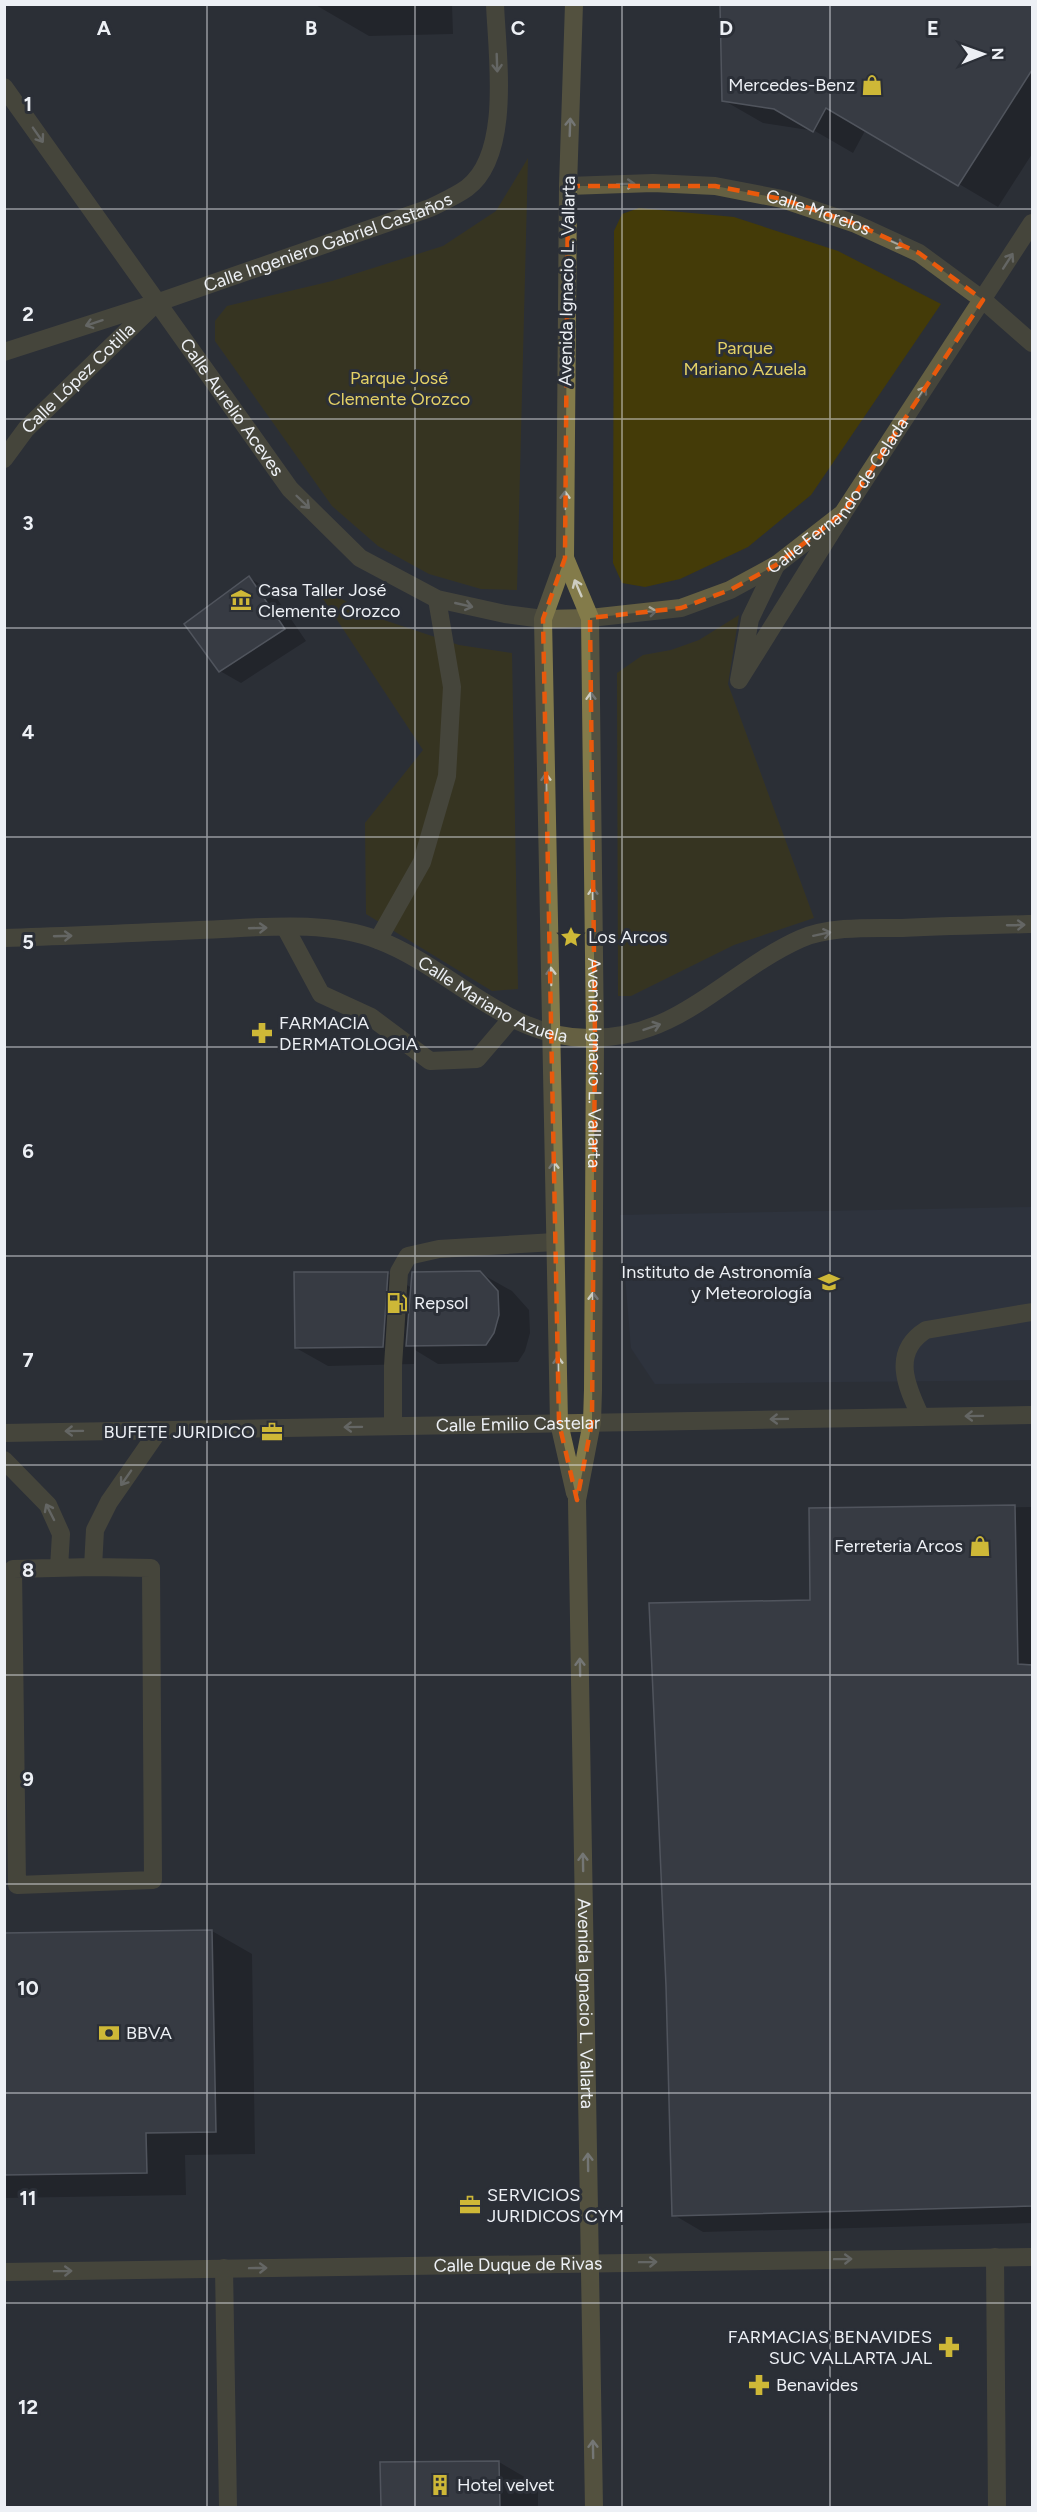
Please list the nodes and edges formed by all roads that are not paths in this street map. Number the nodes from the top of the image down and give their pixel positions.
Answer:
1 (495, 4) edge
2 (574, 4) edge
3 (4, 87) edge
4 (568, 186) junction
5 (1032, 223) edge
6 (983, 300) junction
7 (156, 303) junction
8 (1032, 343) edge
9 (4, 352) edge
10 (4, 459) edge
11 (843, 513) junction
12 (565, 558) junction
13 (776, 565) junction
14 (437, 599) junction
15 (590, 618) junction
16 (543, 619) junction
17 (1032, 924) edge
18 (285, 927) junction
19 (4, 938) edge
20 (378, 940) junction
21 (512, 1018) junction
22 (552, 1035) junction
23 (595, 1038) junction
24 (555, 1242) junction
25 (1032, 1312) edge
26 (1032, 1415) edge
27 (921, 1417) junction
28 (592, 1422) junction
29 (559, 1423) junction
30 (393, 1426) junction
31 (159, 1430) junction
32 (4, 1433) edge
33 (4, 1460) edge
34 (577, 1500) junction
35 (93, 1567) junction
36 (59, 1568) junction
37 (1032, 2257) edge
38 (995, 2258) junction
39 (590, 2263) junction
40 (224, 2268) junction
41 (4, 2272) edge
42 (228, 2508) edge
43 (594, 2508) edge
44 (997, 2508) edge

1 -> 7 street, Calle Ingeniero Gabriel Castaños
4 -> 2 main road, Avenida Ignacio L. Vallarta
3 -> 7 street, Calle Aurelio Aceves
4 -> 6 street, Calle Morelos
12 -> 4 main road, Avenida Ignacio L. Vallarta
6 -> 5 street, Calle Fernando de Celada
6 - 8 street, Calle Morelos
11 -> 6 street, Calle Fernando de Celada
7 -> 9 street, Calle Ingeniero Gabriel Castaños
7 - 10 street, Calle López Cotilla
7 -> 14 street, Calle Aurelio Aceves
11 - 13 street, Calle Fernando de Celada
11 - 13 street
15 -> 12 main road, Avenida Ignacio L. Vallarta
12 - 16 main road, Avenida Ignacio L. Vallarta
15 -> 13 street, Calle Fernando de Celada
14 -> 16 street, Calle Aurelio Aceves
14 - 20 street
15 - 16 street, Calle Fernando de Celada
23 -> 15 main road, Avenida Ignacio L. Vallarta
22 -> 16 main road, Avenida Ignacio L. Vallarta
23 -> 17 street, Calle Mariano Azuela
19 -> 18 street, Calle Mariano Azuela
18 - 20 street, Calle Mariano Azuela
18 - 21 street
20 - 21 street, Calle Mariano Azuela
21 - 22 street, Calle Mariano Azuela
22 - 23 street, Calle Mariano Azuela
24 -> 22 main road, Avenida Ignacio L. Vallarta
28 -> 23 main road, Avenida Ignacio L. Vallarta
29 -> 24 main road, Avenida Ignacio L. Vallarta
24 - 30 street
25 - 27 street
26 -> 27 street, Calle Emilio Castelar
27 -> 28 street, Calle Emilio Castelar
28 - 29 street, Calle Emilio Castelar
28 - 34 main road, Avenida Ignacio L. Vallarta
29 - 30 street, Calle Emilio Castelar
29 - 34 main road, Avenida Ignacio L. Vallarta
30 -> 31 street, Calle Emilio Castelar
31 -> 32 street, Calle Emilio Castelar
31 -> 35 street
36 -> 33 street
39 -> 34 main road, Avenida Ignacio L. Vallarta
35 - 36 street
35 - 36 street
37 - 38 street, Calle Duque de Rivas
39 -> 38 street, Calle Duque de Rivas
38 - 44 street
40 -> 39 street, Calle Duque de Rivas
43 -> 39 main road, Avenida Ignacio L. Vallarta
41 -> 40 street, Calle Duque de Rivas
40 - 42 street

